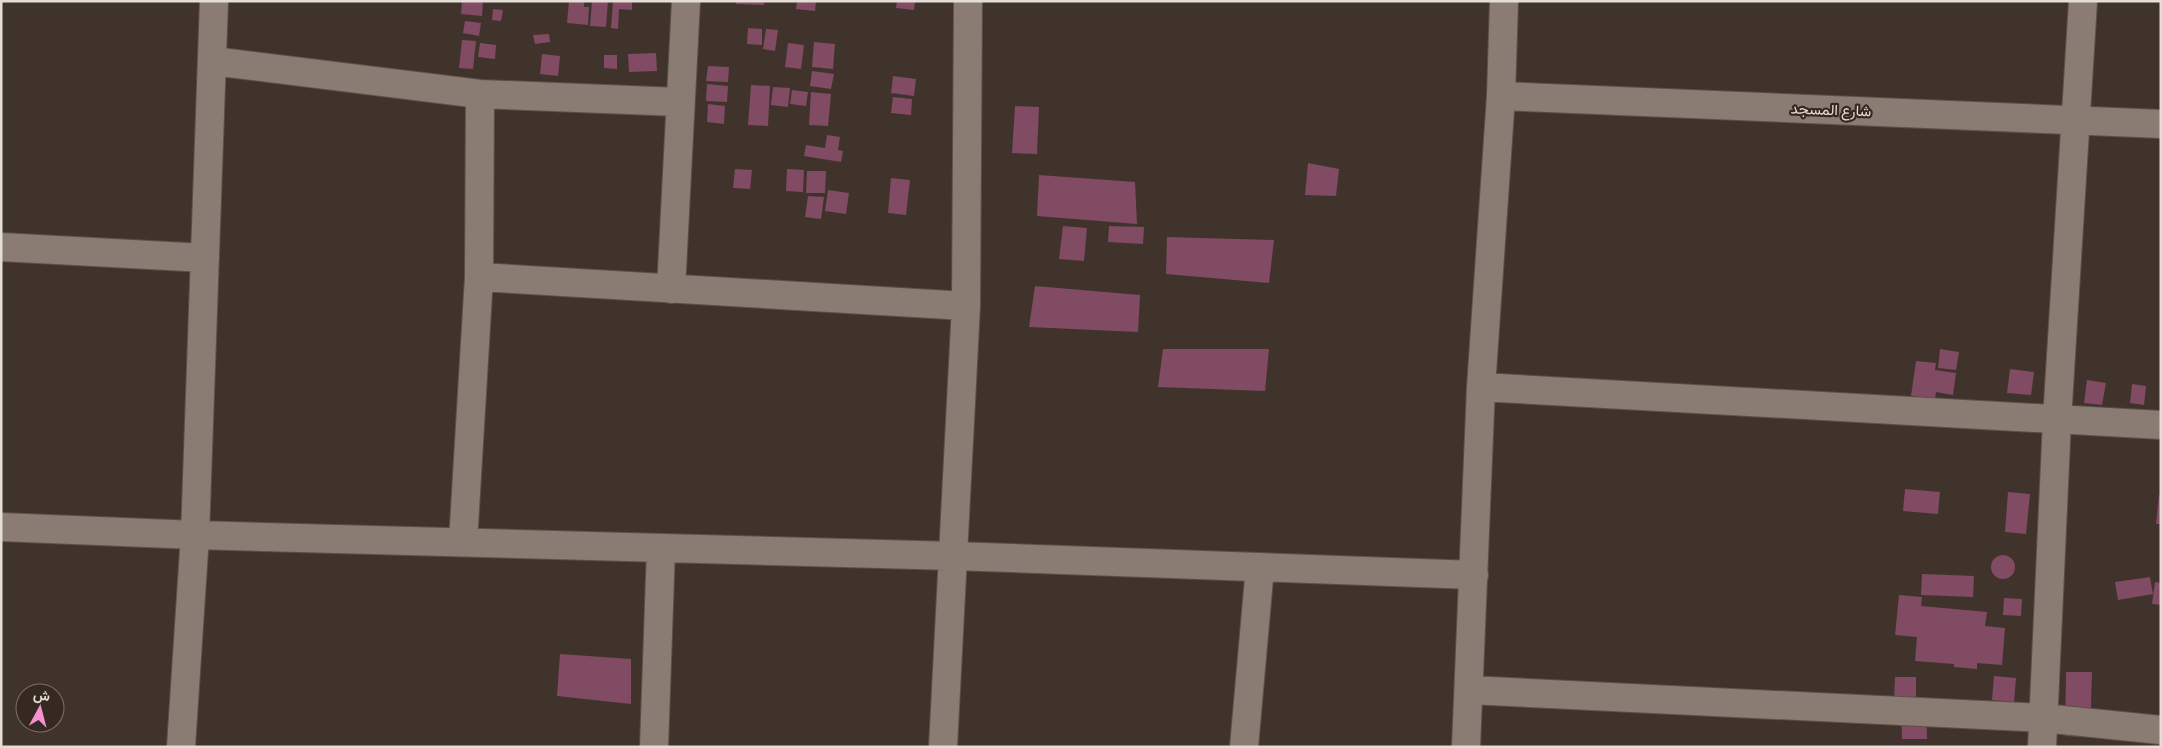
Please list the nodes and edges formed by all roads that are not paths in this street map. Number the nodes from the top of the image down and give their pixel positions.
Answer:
1 (214, 1) edge
2 (686, 1) edge
3 (968, 1) edge
4 (1504, 1) edge
5 (2083, 1) edge
6 (212, 61) junction
7 (480, 94) junction
8 (1501, 96) junction
9 (679, 102) junction
10 (2076, 120) junction
11 (2161, 124) edge
12 (1, 247) edge
13 (205, 258) junction
14 (479, 277) junction
15 (671, 290) junction
16 (966, 306) junction
17 (1481, 387) junction
18 (2057, 420) junction
19 (2161, 425) edge
20 (1, 527) edge
21 (195, 536) junction
22 (463, 542) junction
23 (661, 548) junction
24 (954, 556) junction
25 (1260, 567) junction
26 (1474, 575) junction
27 (1468, 690) junction
28 (2043, 718) junction
29 (2161, 730) edge
30 (181, 747) edge
31 (654, 747) edge
32 (943, 747) edge
33 (1244, 747) edge
34 (1466, 747) edge
35 (2042, 747) edge

1 - 6 street
2 - 9 street
3 - 16 street
4 - 8 street
5 - 10 street
6 - 7 street
6 - 13 street
7 - 9 street
7 - 14 street
8 - 10 street, شارع المسجد
8 - 17 street
9 - 15 street
10 - 11 street, شارع المسجد
10 - 18 street
12 - 13 street
13 - 21 street
14 - 15 street
14 - 22 street
15 - 16 street
16 - 24 street
17 - 18 street
17 - 26 street
18 - 19 street
18 - 28 street
20 - 21 street
21 - 22 street
21 - 30 street
22 - 23 street
23 - 24 street
23 - 31 street
24 - 25 street
24 - 32 street
25 - 26 street
25 - 33 street
26 - 27 street
27 - 28 street
27 - 34 street
28 - 29 street
28 - 35 street

